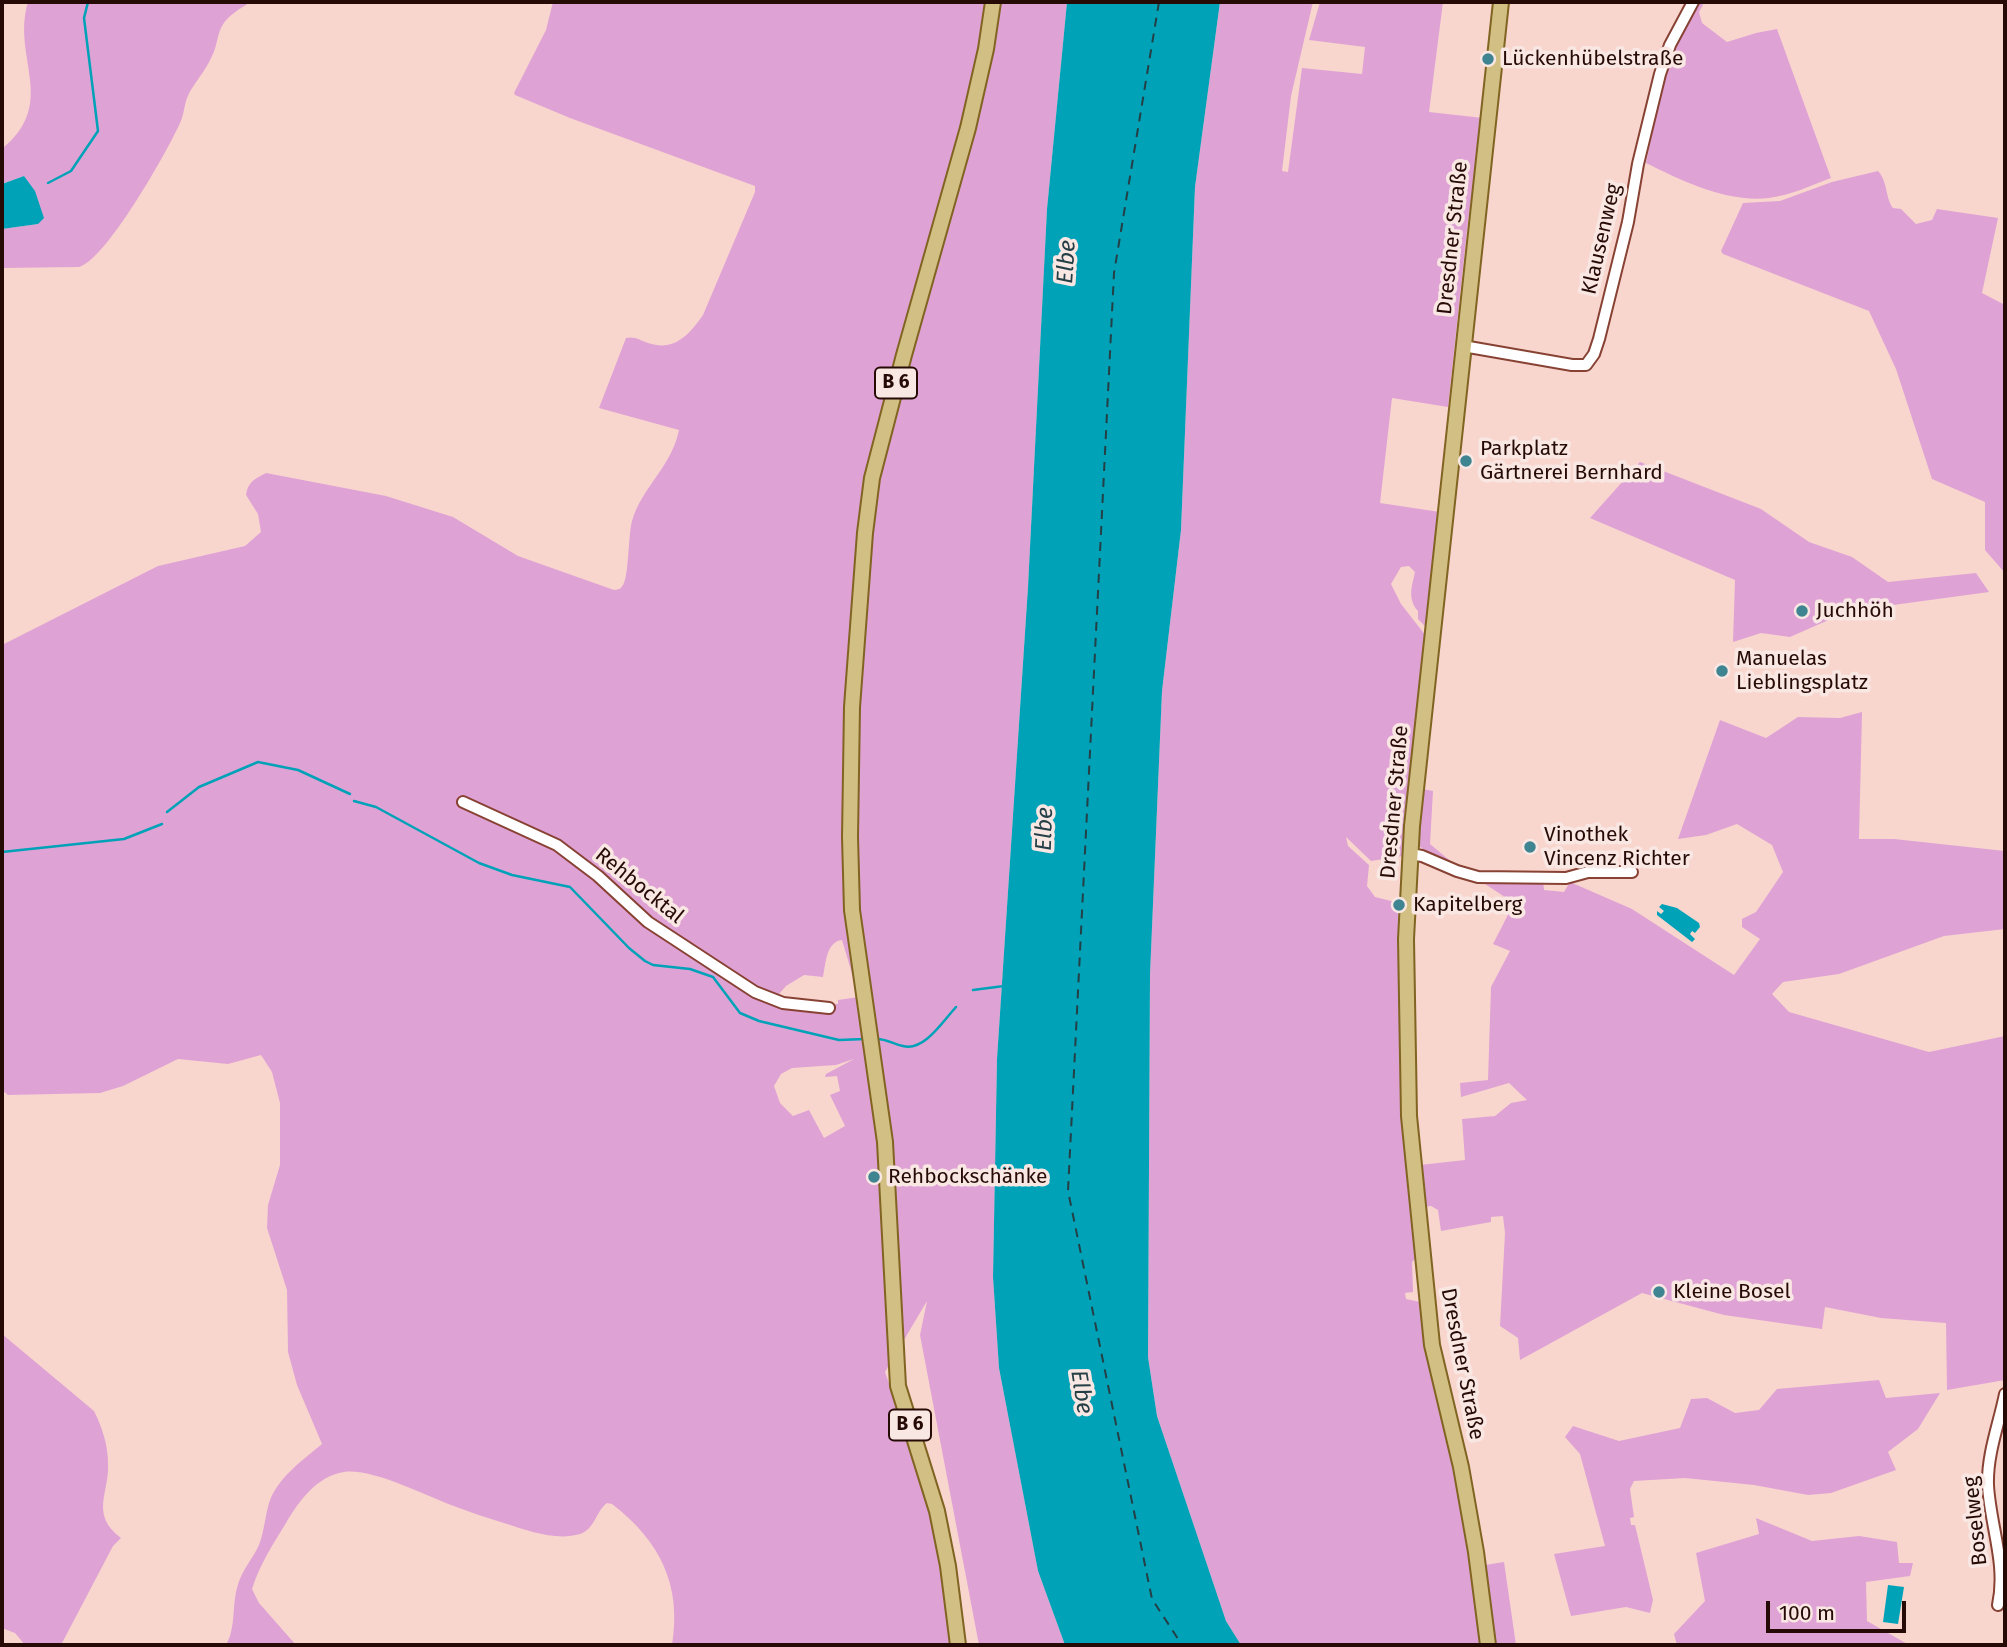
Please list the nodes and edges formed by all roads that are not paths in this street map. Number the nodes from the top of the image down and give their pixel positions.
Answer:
1 (993, 2) edge
2 (1501, 2) edge
3 (1693, 2) edge
4 (1462, 346) junction
5 (463, 802) dead end
6 (1410, 854) junction
7 (1632, 872) dead end
8 (829, 1008) dead end
9 (2005, 1394) edge
10 (1998, 1605) dead end
11 (958, 1645) edge
12 (1488, 1645) edge

1 - 11 main road, B 6
2 - 4 main road, Dresdner Straße
3 - 4 street, Klausenweg
4 - 6 main road, Dresdner Straße
5 - 8 street, Rehbocktal
6 - 7 street
6 - 12 main road, Dresdner Straße
9 - 10 street, Boselweg

